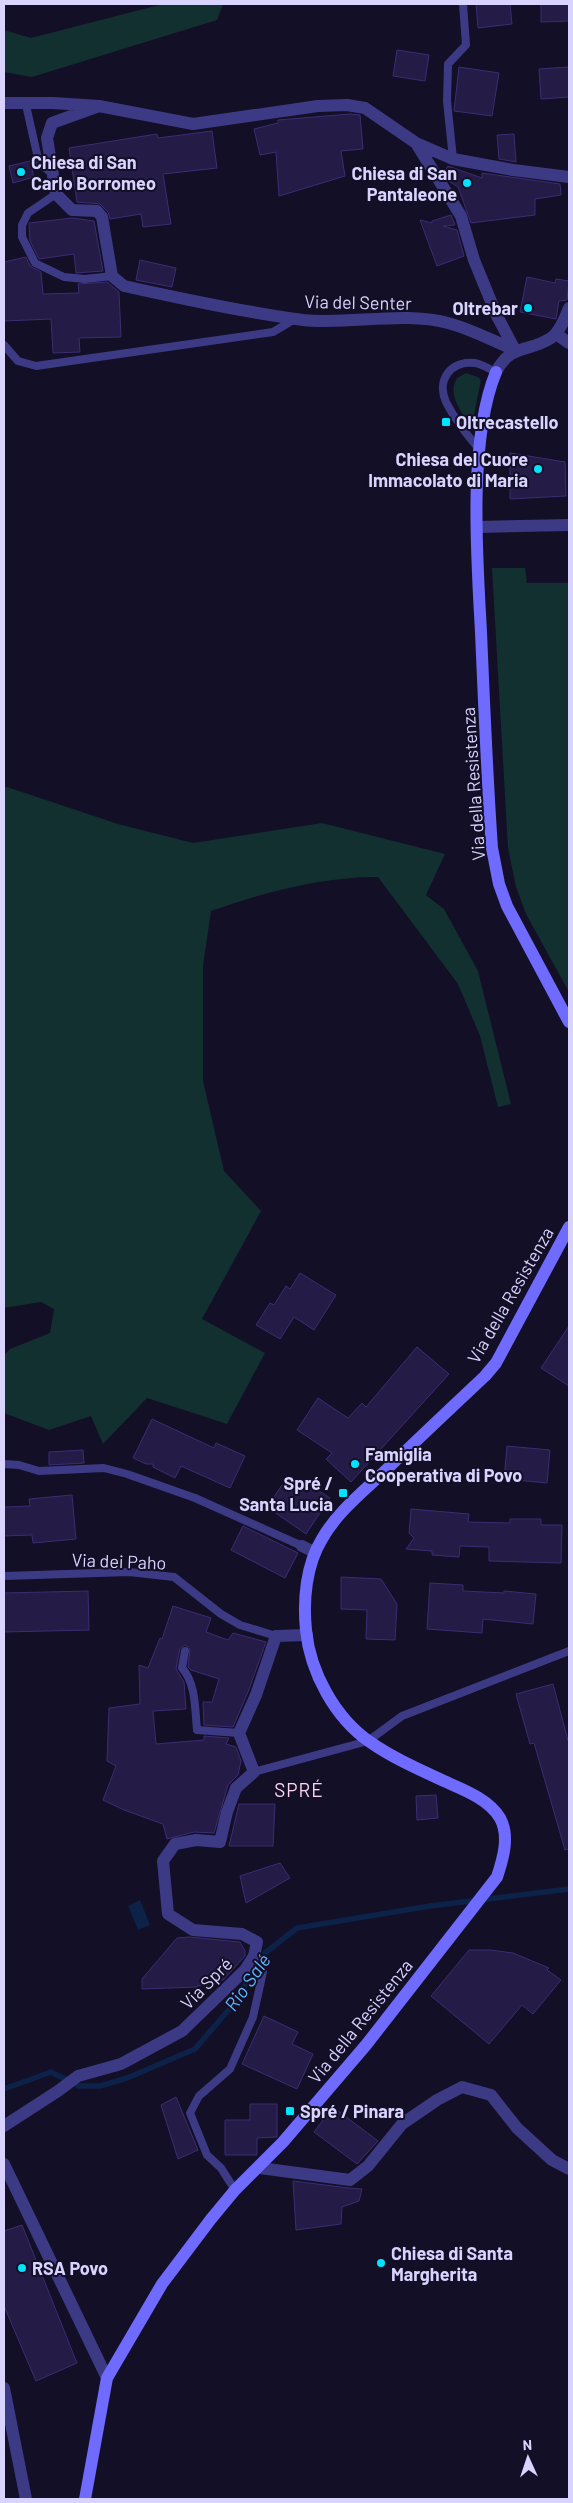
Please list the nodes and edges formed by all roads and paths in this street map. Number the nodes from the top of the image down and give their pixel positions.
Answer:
1 (463, 4) edge
2 (4, 104) edge
3 (26, 105) junction
4 (99, 106) junction
5 (416, 143) junction
6 (453, 159) junction
7 (53, 174) junction
8 (569, 177) edge
9 (56, 194) junction
10 (112, 276) junction
11 (569, 308) edge
12 (297, 318) junction
13 (556, 334) junction
14 (569, 343) edge
15 (4, 344) edge
16 (515, 350) junction
17 (496, 372) junction
18 (479, 449) junction
19 (569, 525) edge
20 (478, 527) junction
21 (569, 1022) edge
22 (569, 1227) edge
23 (4, 1464) edge
24 (302, 1546) joint
25 (314, 1552) junction
26 (4, 1576) edge
27 (307, 1635) junction
28 (276, 1636) junction
29 (185, 1651) dead end
30 (569, 1651) edge
31 (239, 1732) junction
32 (368, 1741) junction
33 (254, 1772) junction
34 (254, 1956) junction
35 (4, 2126) edge
36 (4, 2164) edge
37 (260, 2168) junction
38 (569, 2169) edge
39 (235, 2190) junction
40 (107, 2378) junction
41 (4, 2388) edge
42 (26, 2499) edge
43 (85, 2499) edge

1 - 6 lane
2 - 3 street
3 - 4 street
3 - 7 lane
4 - 5 street
4 - 7 street
5 - 6 street
5 - 16 street
6 - 8 street
7 - 9 street
9 - 10 street
9 - 10 lane
10 - 12 street, Via del Senter
11 - 13 street
12 - 15 lane
12 - 16 street, Via del Senter
13 - 14 street
13 - 16 street
16 - 17 street
17 - 18 street, Via della Resistenza
17 - 18 lane
18 - 20 street, Via della Resistenza
19 - 20 street
20 - 21 street, Via della Resistenza
22 - 25 street, Via della Resistenza
23 - 24 lane
24 - 25 street
25 - 27 street, Via della Resistenza
26 - 28 lane, Via dei Paho
27 - 28 street
27 - 32 street, Via della Resistenza
28 - 31 street
29 - 31 lane
30 - 32 lane
31 - 33 street
32 - 33 lane
32 - 37 street, Via della Resistenza
33 - 34 street, Via Spré
34 - 35 street, Via Spré
34 - 39 lane
36 - 40 street
37 - 38 street
37 - 39 street, Via della Resistenza
39 - 40 street, Via della Resistenza
40 - 43 street, Via della Resistenza
41 - 42 street

